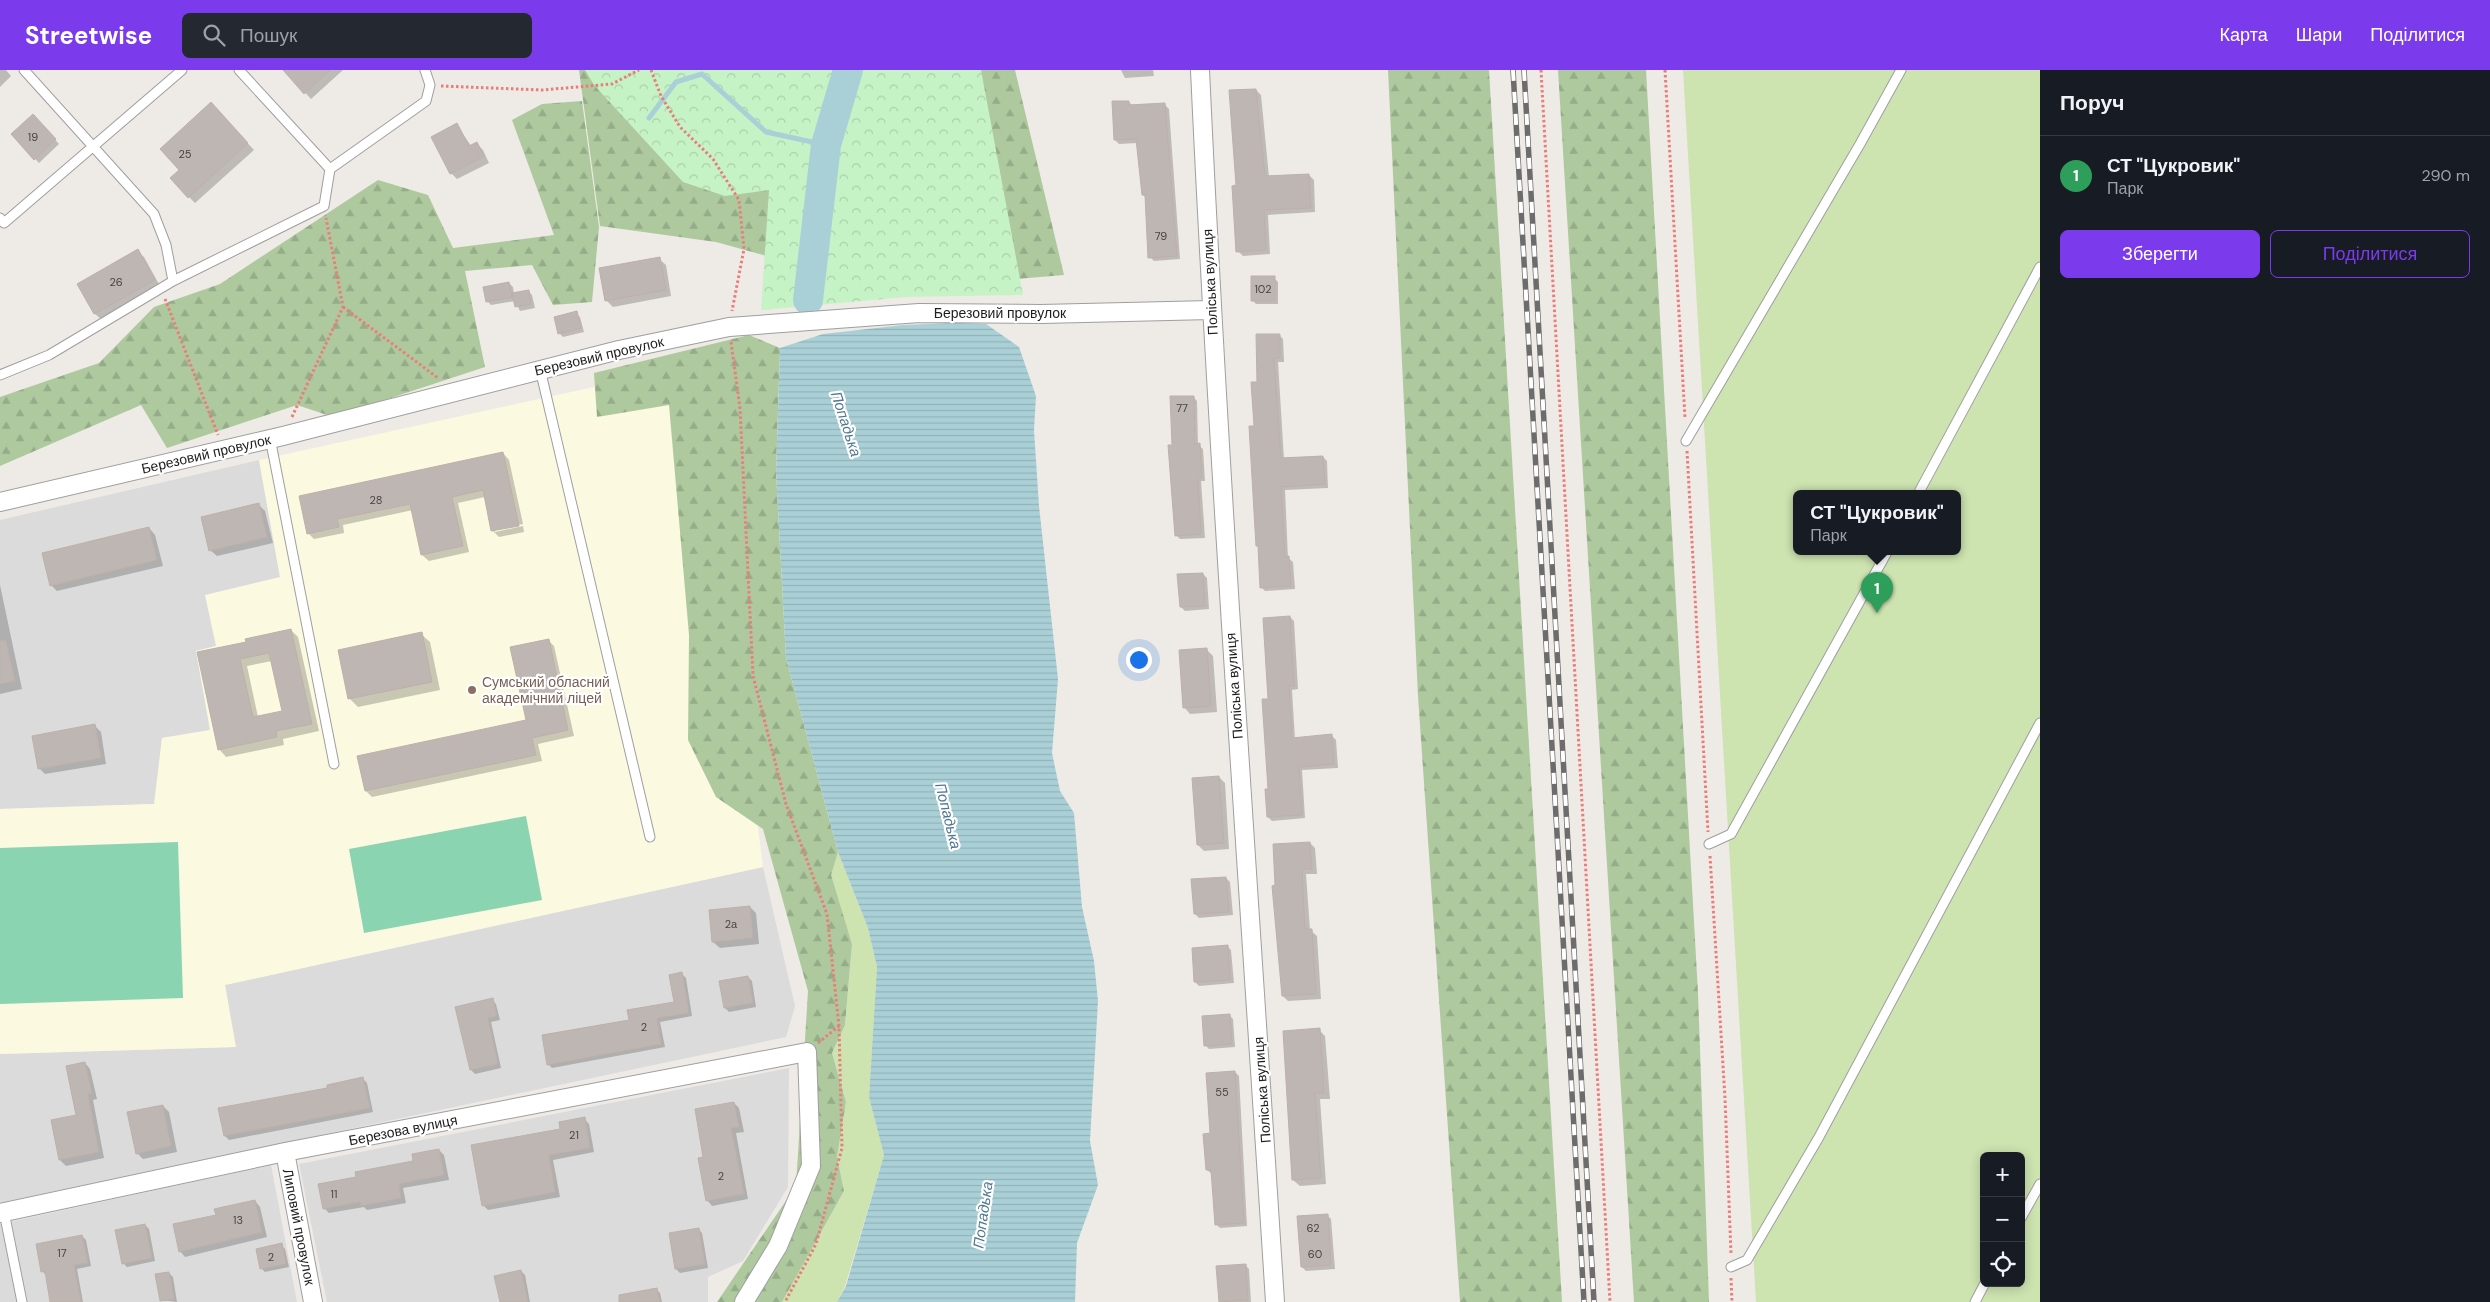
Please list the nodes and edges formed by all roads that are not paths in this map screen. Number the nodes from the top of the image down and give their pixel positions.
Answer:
1 (24, 70) edge
2 (182, 70) edge
3 (239, 70) edge
4 (425, 70) edge
5 (1200, 70) edge
6 (1901, 70) edge
7 (94, 148) junction
8 (330, 169) junction
9 (0, 218) edge
10 (2040, 267) edge
11 (173, 281) junction
12 (1211, 310) junction
13 (540, 369) junction
14 (0, 375) edge
15 (277, 437) junction
16 (1686, 441) road end
17 (1920, 490) edge
18 (0, 502) edge
19 (1885, 555) edge
20 (2040, 723) edge
21 (334, 764) dead end
22 (650, 838) dead end
23 (1709, 844) road end
24 (285, 1152) junction
25 (2040, 1184) edge
26 (2025, 1211) edge
27 (2, 1212) edge
28 (1731, 1266) road end
29 (1983, 1287) edge
30 (22, 1302) edge
31 (313, 1302) edge
32 (744, 1302) edge
33 (1275, 1302) edge
34 (1975, 1302) edge

1 - 7 lane
2 - 7 lane
3 - 8 lane
4 - 8 lane
5 - 12 street, Поліська вулиця
6 - 16 lane
7 - 9 lane
7 - 11 lane
8 - 11 lane
10 - 17 lane
11 - 14 lane
12 - 13 street, Березовий провулок
12 - 33 street, Поліська вулиця
13 - 15 street, Березовий провулок
13 - 22 lane
15 - 18 street, Березовий провулок
15 - 21 lane
19 - 23 lane
20 - 28 lane
24 - 27 street, Березова вулиця
24 - 31 street, Липовий провулок
24 - 32 street, Березова вулиця
25 - 26 lane
27 - 30 lane
29 - 34 lane

